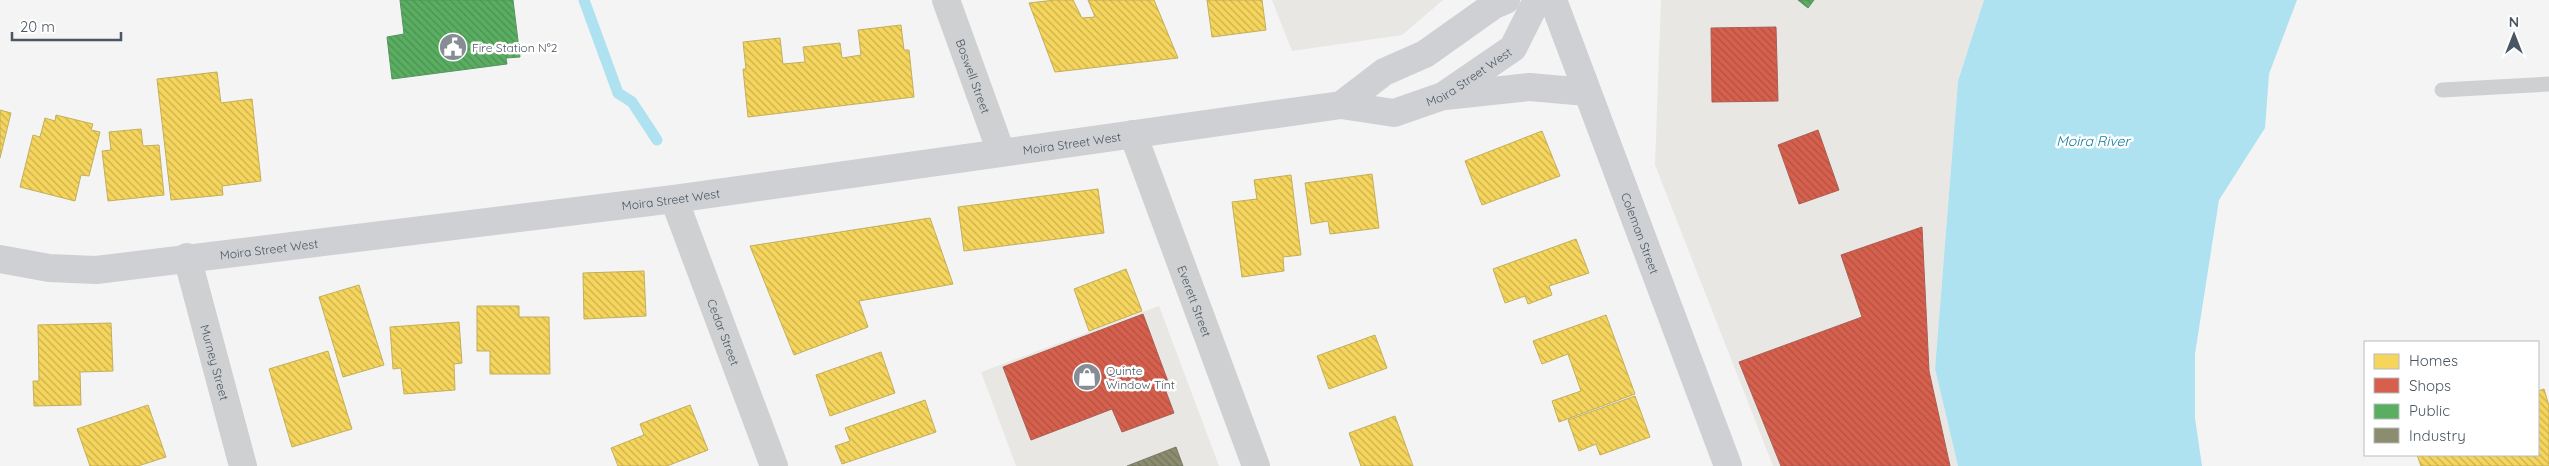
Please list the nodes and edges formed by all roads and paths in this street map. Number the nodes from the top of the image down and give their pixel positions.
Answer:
1 (946, 0) edge
2 (1506, 0) edge
3 (1537, 0) edge
4 (1553, 0) edge
5 (2549, 84) edge
6 (2442, 90) dead end
7 (1587, 92) junction
8 (1443, 96) junction
9 (1341, 105) junction
10 (1133, 134) junction
11 (1001, 152) junction
12 (674, 199) junction
13 (187, 257) junction
14 (0, 260) edge
15 (243, 466) edge
16 (774, 466) edge
17 (1256, 466) edge
18 (1728, 466) edge

1 - 11 street, Boswell Street
2 - 9 main road, Moira Street West
3 - 8 main road, Moira Street West
4 - 7 main road, Coleman Street
5 - 6 lane
7 - 8 main road
7 - 18 main road, Coleman Street
8 - 9 main road, Moira Street West
9 - 10 main road, Moira Street West
10 - 11 main road, Moira Street West
10 - 17 street, Everett Street
11 - 12 main road, Moira Street West
12 - 13 main road, Moira Street West
12 - 16 street, Cedar Street
13 - 14 main road, Moira Street West
13 - 15 street, Murney Street

